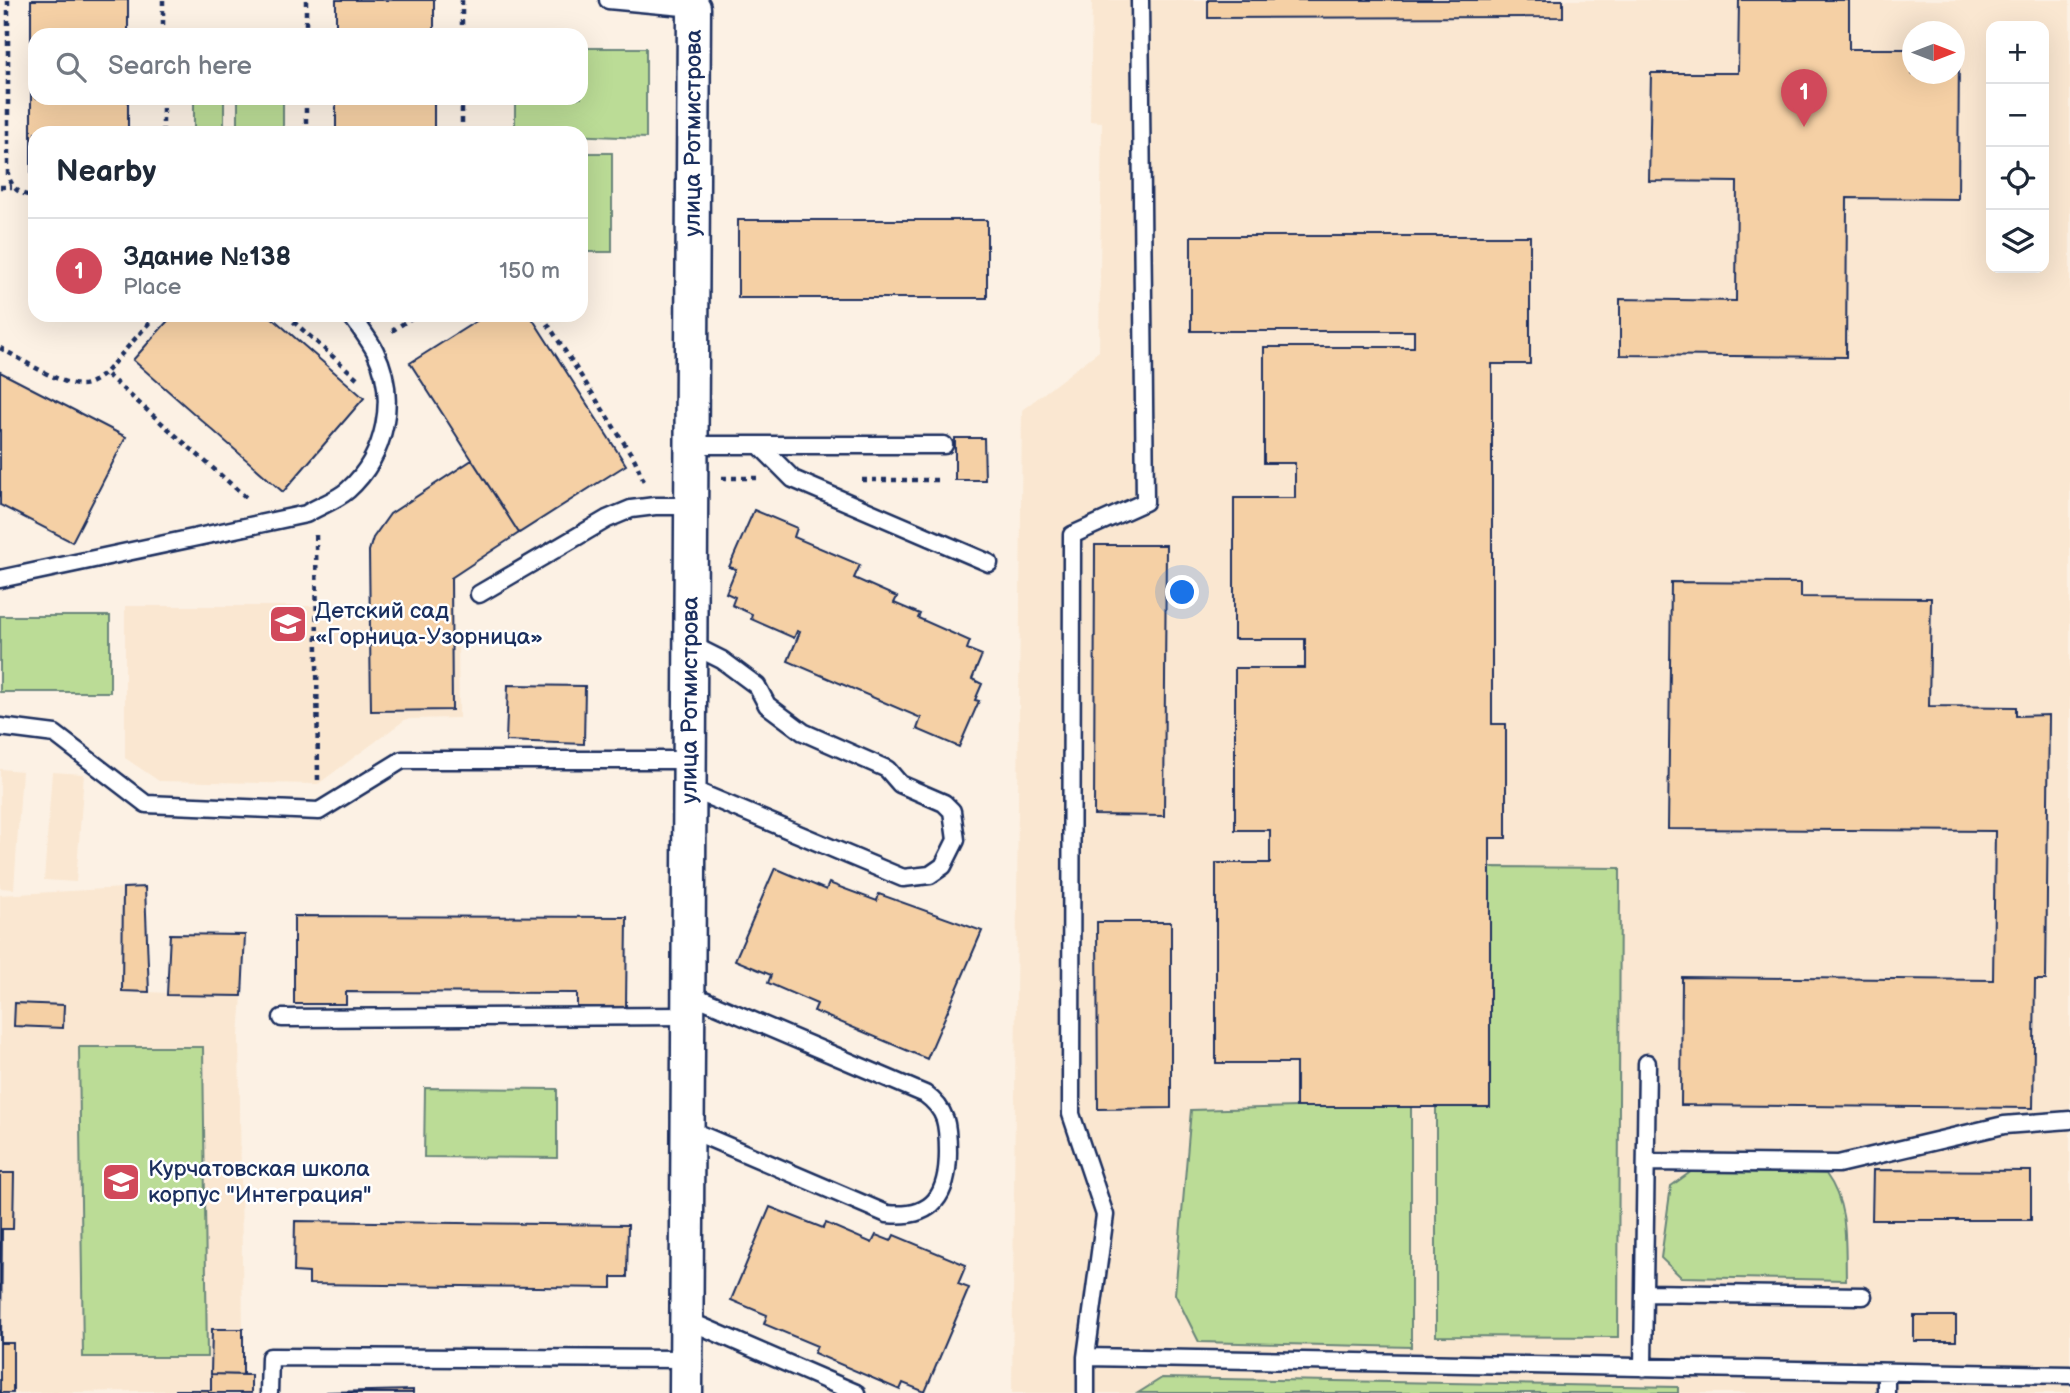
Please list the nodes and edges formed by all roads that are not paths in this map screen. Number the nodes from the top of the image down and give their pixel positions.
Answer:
1 (608, 0) edge
2 (1140, 0) edge
3 (694, 4) edge
4 (356, 322) edge
5 (694, 445) junction
6 (759, 445) junction
7 (944, 445) dead end
8 (693, 506) junction
9 (989, 563) dead end
10 (0, 579) edge
11 (479, 594) dead end
12 (692, 645) junction
13 (0, 727) edge
14 (691, 775) junction
15 (690, 1005) junction
16 (282, 1018) dead end
17 (1647, 1063) dead end
18 (2070, 1120) edge
19 (688, 1129) junction
20 (1646, 1162) junction
21 (1644, 1293) junction
22 (1863, 1296) dead end
23 (687, 1320) junction
24 (1086, 1357) junction
25 (687, 1359) junction
26 (1643, 1368) junction
27 (1886, 1372) junction
28 (2070, 1376) edge
29 (270, 1393) edge
30 (687, 1393) edge
31 (856, 1393) edge
32 (1086, 1393) edge
33 (1886, 1393) edge

1 - 3 lane
2 - 24 lane
3 - 5 street, улица Ротмистрова
4 - 10 lane
5 - 6 lane
5 - 8 street, улица Ротмистрова
6 - 7 lane
6 - 9 lane
8 - 11 lane
8 - 12 street, улица Ротмистрова
12 - 14 street, улица Ротмистрова
12 - 14 lane
13 - 14 lane
14 - 15 street, улица Ротмистрова
15 - 16 lane
15 - 19 street, улица Ротмистрова
15 - 19 lane
17 - 20 lane
18 - 20 lane
19 - 23 street, улица Ротмистрова
20 - 21 lane
21 - 22 lane
21 - 26 lane
23 - 25 street, улица Ротмистрова
23 - 31 lane
24 - 26 lane
24 - 32 lane
25 - 29 lane
25 - 30 street, улица Ротмистрова
26 - 27 lane
27 - 28 lane
27 - 33 lane

